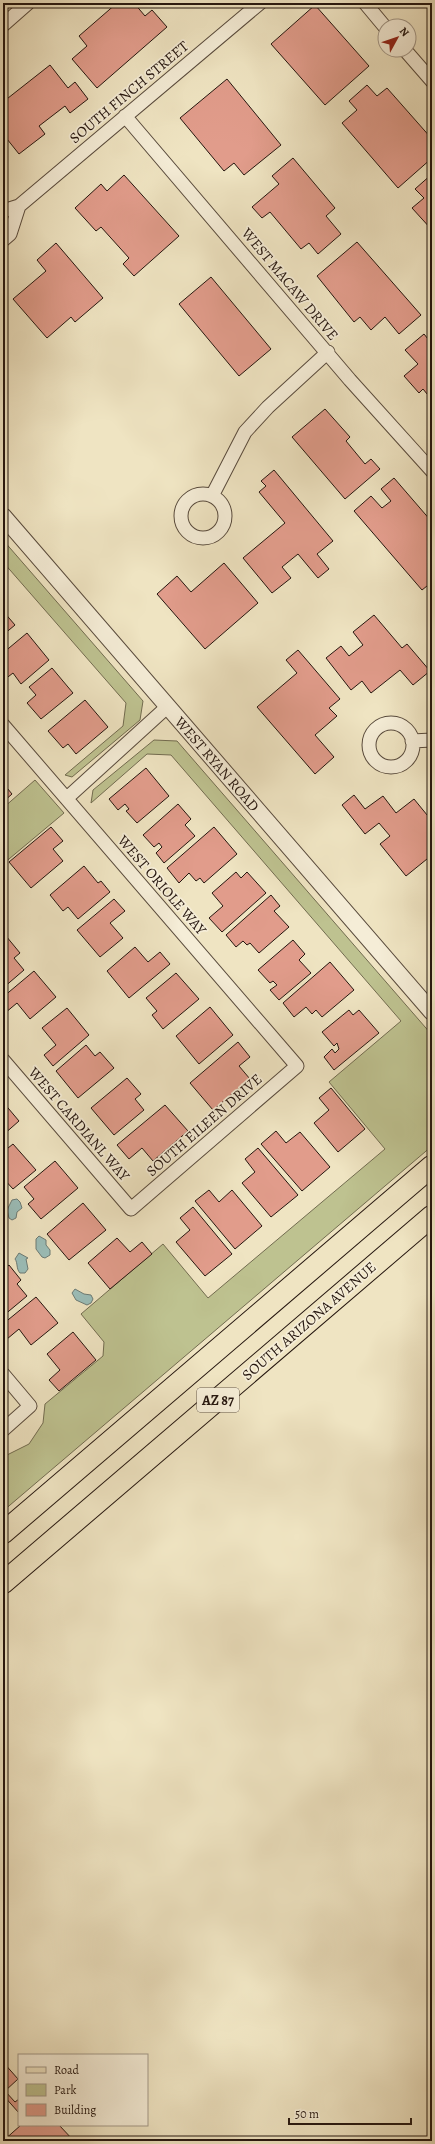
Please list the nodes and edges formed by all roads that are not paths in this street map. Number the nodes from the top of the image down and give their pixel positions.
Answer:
1 (28, 3) edge
2 (260, 3) edge
3 (365, 3) edge
4 (378, 18) edge
5 (3, 25) edge
6 (412, 58) edge
7 (432, 81) edge
8 (125, 116) junction
9 (19, 206) junction
10 (3, 211) edge
11 (3, 240) edge
12 (328, 352) junction
13 (432, 471) edge
14 (212, 496) dead end
15 (3, 516) edge
16 (167, 706) junction
17 (3, 725) edge
18 (432, 740) edge
19 (412, 741) dead end
20 (67, 798) junction
21 (432, 1012) edge
22 (3, 1060) edge
23 (297, 1066) joint
24 (432, 1166) edge
25 (131, 1209) joint
26 (432, 1216) edge
27 (3, 1374) edge
28 (3, 1430) edge
29 (3, 1533) edge
30 (3, 1583) edge

1 - 5 street
2 - 8 street, SOUTH FINCH STREET
3 - 4 street
6 - 7 street
8 - 9 street, SOUTH FINCH STREET
8 - 12 street, WEST MACAW DRIVE
9 - 10 street, SOUTH FINCH STREET
9 - 11 street
12 - 13 street, WEST MACAW DRIVE
12 - 14 street
15 - 16 street, WEST RYAN ROAD
16 - 20 street
16 - 21 street, WEST RYAN ROAD
17 - 20 street, WEST ORIOLE WAY
18 - 19 street
20 - 23 street, WEST ORIOLE WAY
22 - 25 street, WEST CARDIANL WAY
23 - 25 street, SOUTH EILEEN DRIVE
24 - 29 main road, AZ 87
26 - 30 main road, SOUTH ARIZONA AVENUE / AZ 87
27 - 28 street

